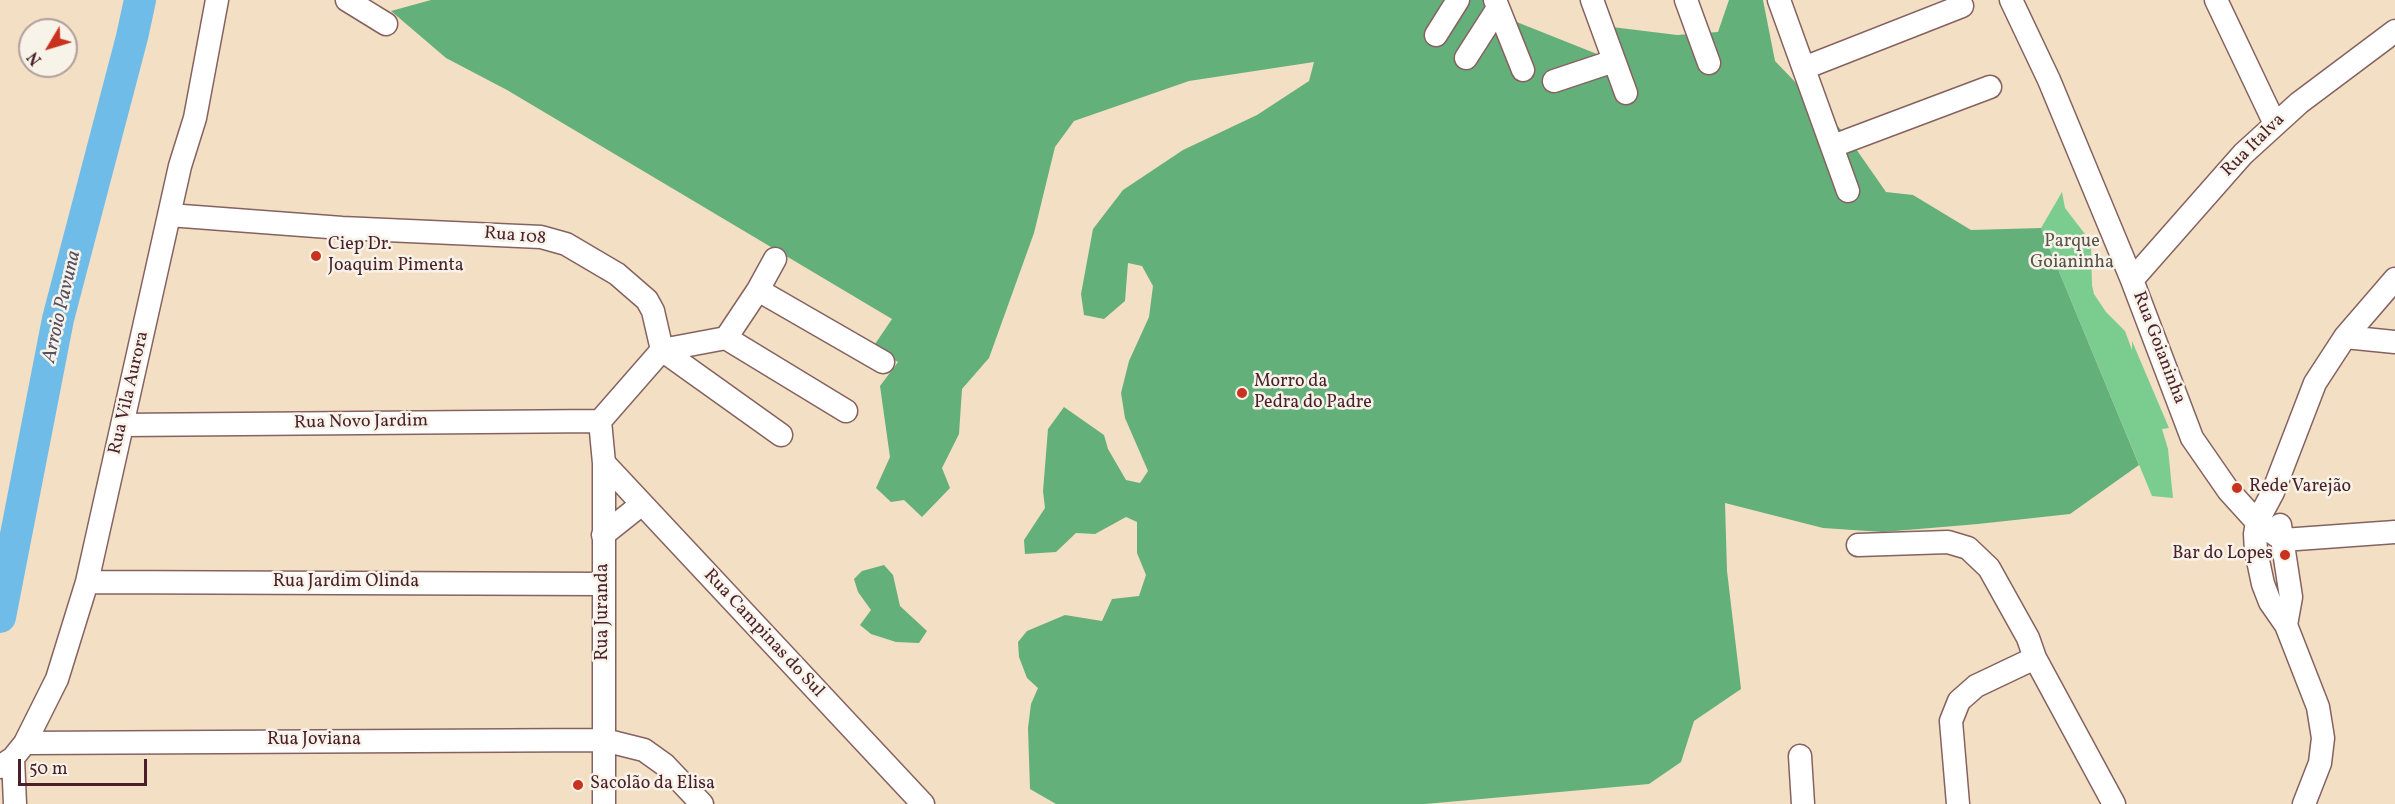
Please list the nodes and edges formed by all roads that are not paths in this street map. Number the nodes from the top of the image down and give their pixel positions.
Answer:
1 (217, 0) edge
2 (347, 0) edge
3 (1458, 0) edge
4 (1592, 0) edge
5 (1686, 0) edge
6 (1779, 0) edge
7 (2011, 0) edge
8 (2216, 0) edge
9 (1496, 4) edge
10 (1962, 6) dead end
11 (386, 24) dead end
12 (2395, 31) edge
13 (1436, 35) dead end
14 (1466, 58) dead end
15 (1614, 61) junction
16 (1709, 63) dead end
17 (1803, 68) junction
18 (1523, 70) dead end
19 (1554, 81) dead end
20 (1990, 87) dead end
21 (1626, 93) dead end
22 (2275, 124) junction
23 (1833, 146) junction
24 (1848, 191) dead end
25 (169, 215) junction
26 (775, 259) dead end
27 (2395, 279) edge
28 (2132, 280) junction
29 (758, 290) junction
30 (726, 338) junction
31 (2345, 338) junction
32 (2395, 342) edge
33 (662, 350) junction
34 (883, 362) dead end
35 (846, 411) dead end
36 (600, 421) junction
37 (122, 425) junction
38 (781, 435) dead end
39 (604, 463) junction
40 (2273, 492) junction
41 (642, 504) junction
42 (2258, 522) junction
43 (2395, 532) edge
44 (603, 535) junction
45 (2283, 540) junction
46 (1858, 545) dead end
47 (87, 582) junction
48 (604, 584) junction
49 (2286, 625) junction
50 (2035, 658) junction
51 (604, 740) junction
52 (13, 756) edge
53 (1800, 756) dead end
54 (15, 804) edge
55 (604, 804) edge
56 (702, 804) edge
57 (923, 804) edge
58 (1803, 804) edge
59 (1958, 804) edge
60 (2114, 804) edge
61 (2304, 804) edge

1 - 25 street, Rua Vila Aurora
2 - 11 street
3 - 13 street
4 - 15 street
5 - 16 street
6 - 17 street
7 - 28 street, Rua Goianinha
8 - 22 street
9 - 14 street
9 - 18 street
10 - 17 street
12 - 22 street, Rua Italva
15 - 19 street
15 - 21 street
17 - 23 street
20 - 23 street
22 - 28 street, Rua Italva
23 - 24 street
25 - 33 street, Rua 108
25 - 37 street, Rua Vila Aurora
26 - 29 street
27 - 31 street
28 - 42 street, Rua Goianinha
29 - 30 street
29 - 34 street
30 - 33 street
30 - 35 street
31 - 32 street
31 - 40 street
33 - 36 street
33 - 38 street
36 - 37 street, Rua Novo Jardim
36 - 39 street, Rua Juranda
37 - 47 street, Rua Vila Aurora
39 - 41 street, Rua Campinas do Sul
39 - 44 street, Rua Juranda
40 - 42 street
40 - 45 street
41 - 44 street
41 - 57 street, Rua Campinas do Sul
42 - 45 street, Rua Goianinha
42 - 49 street
43 - 45 street
44 - 48 street, Rua Juranda
45 - 49 street
46 - 50 street
47 - 48 street, Rua Jardim Olinda
47 - 52 street, Rua Vila Aurora
48 - 51 street, Rua Juranda
49 - 61 street
50 - 59 street
50 - 60 street
51 - 52 street, Rua Joviana
51 - 55 street, Rua Juranda
51 - 56 street, Rua Joviana
52 - 54 street
53 - 58 street

